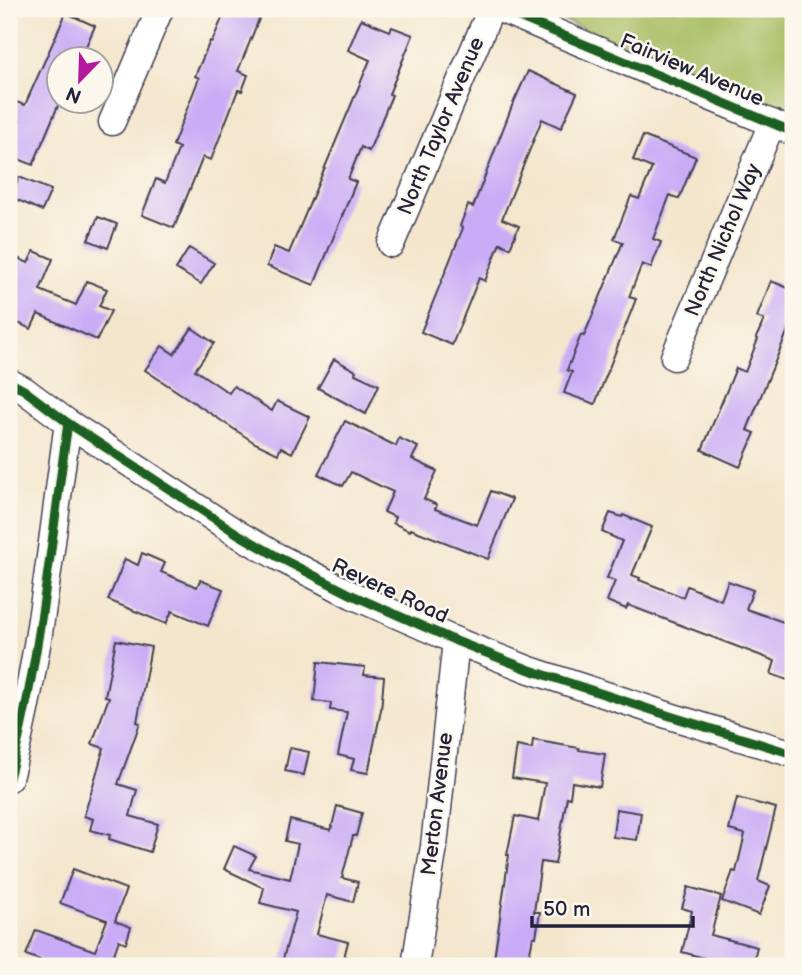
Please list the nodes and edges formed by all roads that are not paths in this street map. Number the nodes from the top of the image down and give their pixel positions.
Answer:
1 (160, 9) edge
2 (491, 9) edge
3 (500, 9) edge
4 (112, 122) dead end
5 (783, 127) edge
6 (391, 244) dead end
7 (674, 357) dead end
8 (9, 382) edge
9 (68, 423) junction
10 (456, 641) junction
11 (793, 754) edge
12 (9, 778) edge
13 (415, 966) edge

1 - 4 street
2 - 6 street, North Taylor Avenue
3 - 5 street, Fairview Avenue
5 - 7 street, North Nichol Way
8 - 9 street, Revere Road
9 - 10 street, Revere Road
9 - 12 street
10 - 11 street, Revere Road
10 - 13 street, Merton Avenue

